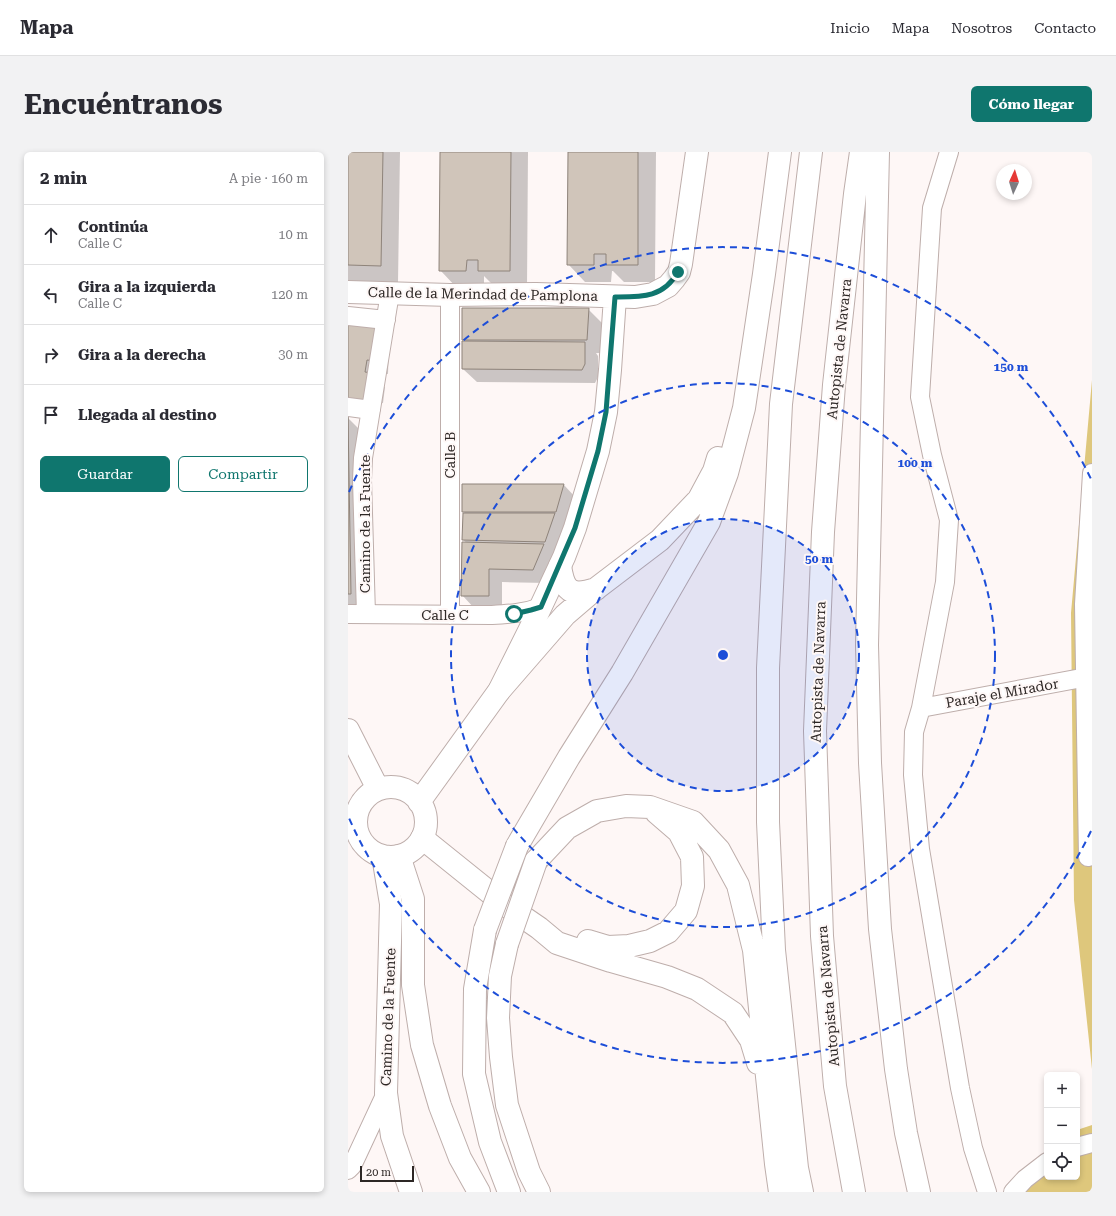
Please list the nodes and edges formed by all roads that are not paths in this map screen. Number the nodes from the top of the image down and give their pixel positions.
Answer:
1 (697, 152) edge
2 (770, 152) edge
3 (780, 152) edge
4 (811, 152) edge
5 (861, 152) edge
6 (878, 152) edge
7 (949, 152) edge
8 (348, 292) edge
9 (390, 293) junction
10 (450, 295) junction
11 (615, 297) junction
12 (348, 316) edge
13 (386, 320) junction
14 (348, 407) edge
15 (371, 410) junction
16 (1092, 473) edge
17 (1091, 495) edge
18 (560, 566) junction
19 (596, 589) junction
20 (541, 607) junction
21 (348, 614) edge
22 (366, 614) junction
23 (450, 615) junction
24 (1088, 677) edge
25 (499, 691) junction
26 (921, 708) junction
27 (348, 730) edge
28 (378, 789) junction
29 (419, 802) junction
30 (650, 807) junction
31 (352, 823) edge
32 (422, 838) junction
33 (391, 856) junction
34 (1090, 857) edge
35 (539, 928) junction
36 (386, 1093) junction
37 (770, 1108) junction
38 (1092, 1143) edge
39 (1080, 1146) edge
40 (1044, 1164) edge
41 (348, 1170) edge
42 (411, 1192) edge
43 (479, 1192) edge
44 (509, 1192) edge
45 (539, 1192) edge
46 (780, 1192) edge
47 (802, 1192) edge
48 (854, 1192) edge
49 (919, 1192) edge
50 (987, 1192) edge
51 (1013, 1192) edge

1 - 11 main road, Calle de la Merindad de Pamplona
2 - 19 main road
3 - 44 main road, bridge
4 - 47 main road
5 - 48 main road, Autopista de Navarra
6 - 49 main road
7 - 26 street
8 - 9 main road, Calle de la Merindad de Pamplona
9 - 10 main road, Calle de la Merindad de Pamplona
9 - 13 street, Camino de la Fuente
10 - 11 main road, Calle de la Merindad de Pamplona
10 - 23 street, Calle B
11 - 18 main road
12 - 13 street
13 - 15 street, Camino de la Fuente
14 - 15 street
15 - 22 street, Camino de la Fuente
16 - 17 street
17 - 24 street
18 - 19 main road
18 - 20 main road
19 - 25 main road
20 - 23 street, Calle C
20 - 25 main road
21 - 22 street, Calle C
22 - 23 street, Calle C
24 - 26 street, Paraje el Mirador
24 - 34 street
25 - 29 main road
26 - 50 street
27 - 28 main road
28 - 29 main road
28 - 31 main road
29 - 32 main road
30 - 35 main road
30 - 37 main road
30 - 45 main road, bridge
31 - 33 main road
32 - 33 main road
32 - 35 main road
33 - 36 main road, Camino de la Fuente
33 - 43 main road
35 - 37 main road
36 - 41 street, Camino de la Fuente
36 - 42 main road
37 - 46 main road
38 - 39 street
40 - 51 street

